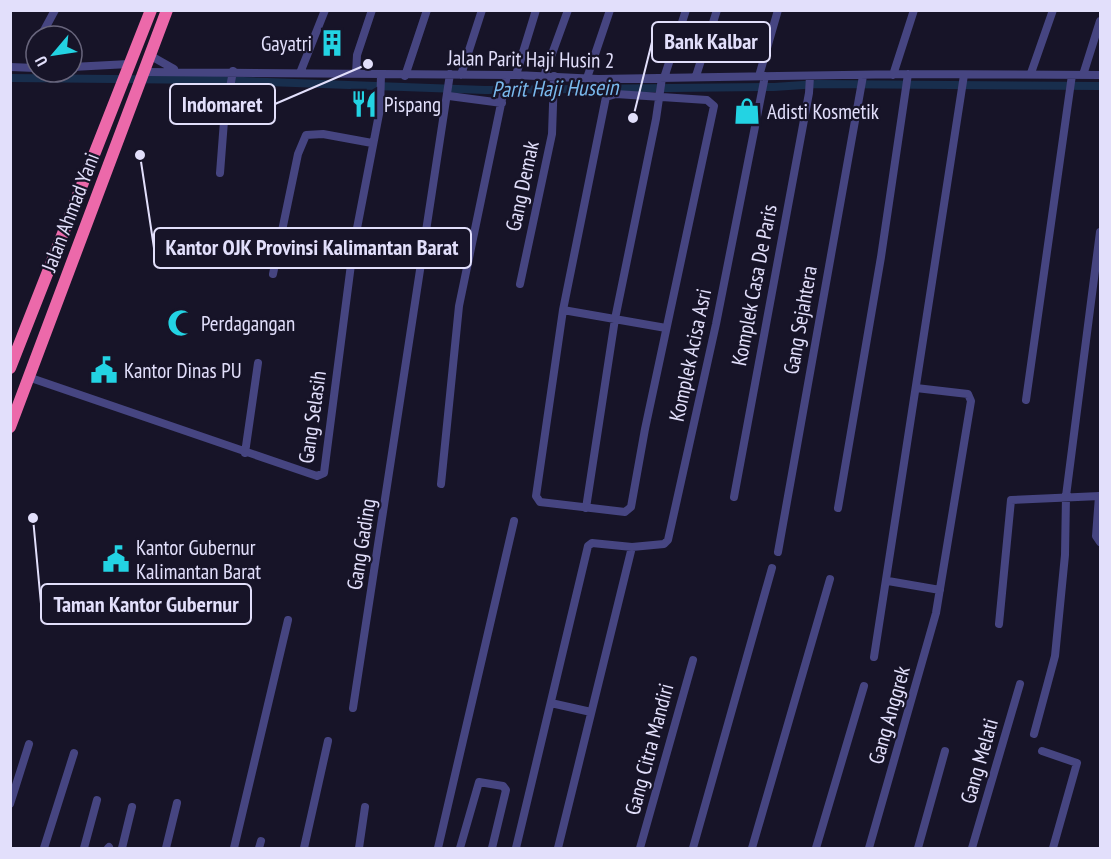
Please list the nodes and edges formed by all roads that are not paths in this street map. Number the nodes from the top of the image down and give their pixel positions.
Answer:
1 (56, 10) edge
2 (151, 10) edge
3 (167, 10) edge
4 (325, 10) edge
5 (372, 10) edge
6 (427, 10) edge
7 (482, 10) edge
8 (536, 10) edge
9 (568, 10) edge
10 (610, 10) edge
11 (686, 10) edge
12 (717, 10) edge
13 (778, 10) edge
14 (914, 10) edge
15 (1053, 10) edge
16 (1101, 21) edge
17 (48, 24) edge
18 (151, 56) junction
19 (84, 69) edge
20 (176, 70) junction
21 (233, 71) junction
22 (300, 73) junction
23 (1031, 73) junction
24 (126, 74) junction
25 (356, 75) junction
26 (461, 75) junction
27 (893, 75) junction
28 (907, 75) junction
29 (1083, 75) junction
30 (1101, 75) edge
31 (405, 76) junction
32 (544, 76) junction
33 (696, 76) junction
34 (964, 76) junction
35 (143, 78) junction
36 (381, 78) junction
37 (450, 78) junction
38 (587, 78) junction
39 (763, 78) junction
40 (810, 78) junction
41 (862, 78) junction
42 (554, 79) junction
43 (662, 79) junction
44 (508, 80) junction
45 (1070, 83) junction
46 (449, 94) junction
47 (661, 95) junction
48 (502, 103) junction
49 (372, 143) junction
50 (220, 173) dead end
51 (1101, 232) edge
52 (273, 274) dead end
53 (520, 284) dead end
54 (563, 310) junction
55 (33, 311) junction
56 (50, 318) junction
57 (615, 319) junction
58 (666, 328) junction
59 (258, 363) dead end
60 (10, 368) edge
61 (28, 377) junction
62 (916, 388) junction
63 (1026, 400) dead end
64 (10, 428) edge
65 (245, 453) junction
66 (441, 484) dead end
67 (734, 496) dead end
68 (1066, 496) junction
69 (1100, 496) edge
70 (586, 508) junction
71 (838, 508) dead end
72 (514, 521) dead end
73 (1101, 542) edge
74 (632, 547) junction
75 (778, 552) dead end
76 (772, 568) dead end
77 (830, 579) dead end
78 (888, 581) junction
79 (940, 590) junction
80 (288, 620) dead end
81 (999, 624) dead end
82 (874, 657) dead end
83 (693, 660) dead end
84 (1020, 684) dead end
85 (864, 686) dead end
86 (551, 703) junction
87 (353, 708) dead end
88 (591, 712) junction
89 (1034, 734) dead end
90 (327, 741) dead end
91 (29, 744) dead end
92 (945, 751) dead end
93 (1042, 751) dead end
94 (74, 753) dead end
95 (98, 800) dead end
96 (177, 803) dead end
97 (10, 804) edge
98 (132, 807) dead end
99 (365, 807) dead end
100 (44, 849) edge
101 (84, 849) edge
102 (122, 849) edge
103 (166, 849) edge
104 (234, 849) edge
105 (304, 849) edge
106 (359, 849) edge
107 (438, 849) edge
108 (460, 849) edge
109 (492, 849) edge
110 (516, 849) edge
111 (558, 849) edge
112 (640, 849) edge
113 (693, 849) edge
114 (752, 849) edge
115 (816, 849) edge
116 (869, 849) edge
117 (918, 849) edge
118 (972, 849) edge
119 (1053, 849) edge

1 - 17 street
2 - 24 highway, Jalan Ahmad Yani
3 - 18 highway, Jalan Ahmad Yani
4 - 22 street
5 - 25 street
6 - 31 street
7 - 26 street
8 - 44 street
9 - 32 street
10 - 38 street
11 - 43 street
12 - 33 street
13 - 39 street
14 - 27 street
15 - 23 street
16 - 29 street
18 - 20 street
18 - 35 highway, Jalan Ahmad Yani
19 - 24 street
20 - 21 street, Jalan Parit Haji Husin 2
20 - 35 street, Jalan Parit Haji Husin 2
21 - 22 street, Jalan Parit Haji Husin 2
21 - 50 street
22 - 25 street, Jalan Parit Haji Husin 2
23 - 34 street, Jalan Parit Haji Husin 2
23 - 45 street, Jalan Parit Haji Husin 2
24 - 55 highway, Jalan Ahmad Yani
25 - 36 street, Jalan Parit Haji Husin 2
26 - 37 street, Jalan Parit Haji Husin 2
26 - 44 street, Jalan Parit Haji Husin 2
27 - 28 street, Jalan Parit Haji Husin 2
27 - 41 street, Jalan Parit Haji Husin 2
28 - 34 street, Jalan Parit Haji Husin 2
28 - 71 street
29 - 30 street, Jalan Parit Haji Husin 2
29 - 45 street, Jalan Parit Haji Husin 2
31 - 36 street, Jalan Parit Haji Husin 2
31 - 37 street, Jalan Parit Haji Husin 2
32 - 42 street, Jalan Parit Haji Husin 2
32 - 44 street, Jalan Parit Haji Husin 2
33 - 39 street, Jalan Parit Haji Husin 2
33 - 43 street, Jalan Parit Haji Husin 2
34 - 62 street
35 - 56 highway, Jalan Ahmad Yani
36 - 49 street, Gang Selasih
37 - 46 street, Gang Gading
38 - 42 street, Jalan Parit Haji Husin 2
38 - 43 street, Jalan Parit Haji Husin 2
39 - 40 street, Jalan Parit Haji Husin 2
39 - 74 street, Komplek Acisa Asri
40 - 41 street, Jalan Parit Haji Husin 2
40 - 67 street, Komplek Casa De Paris
41 - 75 street, Gang Sejahtera
42 - 53 street, Gang Demak
43 - 47 street
44 - 48 street
45 - 63 street
46 - 48 street
46 - 87 street, Gang Gading
47 - 54 street
47 - 57 street
47 - 58 street
48 - 66 street
49 - 52 street
49 - 65 street, Gang Selasih
51 - 68 street
54 - 57 street
54 - 70 street
55 - 56 highway
55 - 60 highway, Jalan Ahmad Yani
56 - 61 highway, Jalan Ahmad Yani
57 - 58 street
57 - 70 street
58 - 70 street
59 - 65 street
61 - 64 highway, Jalan Ahmad Yani
61 - 65 street, Gang Selasih
62 - 78 street
62 - 79 street, Gang Anggrek
68 - 69 street
68 - 81 street
68 - 89 street
69 - 73 street
72 - 107 street
74 - 86 street, Komplek Acisa Asri
74 - 88 street
76 - 113 street
77 - 114 street
78 - 79 street
78 - 82 street
79 - 116 street, Gang Anggrek
80 - 104 street
83 - 112 street, Gang Citra Mandiri
84 - 118 street, Gang Melati
85 - 115 street
86 - 88 street
86 - 110 street
88 - 111 street
90 - 105 street
91 - 97 street
92 - 117 street
93 - 119 street
94 - 100 street
95 - 101 street
96 - 103 street
98 - 102 street
99 - 106 street
108 - 109 street

